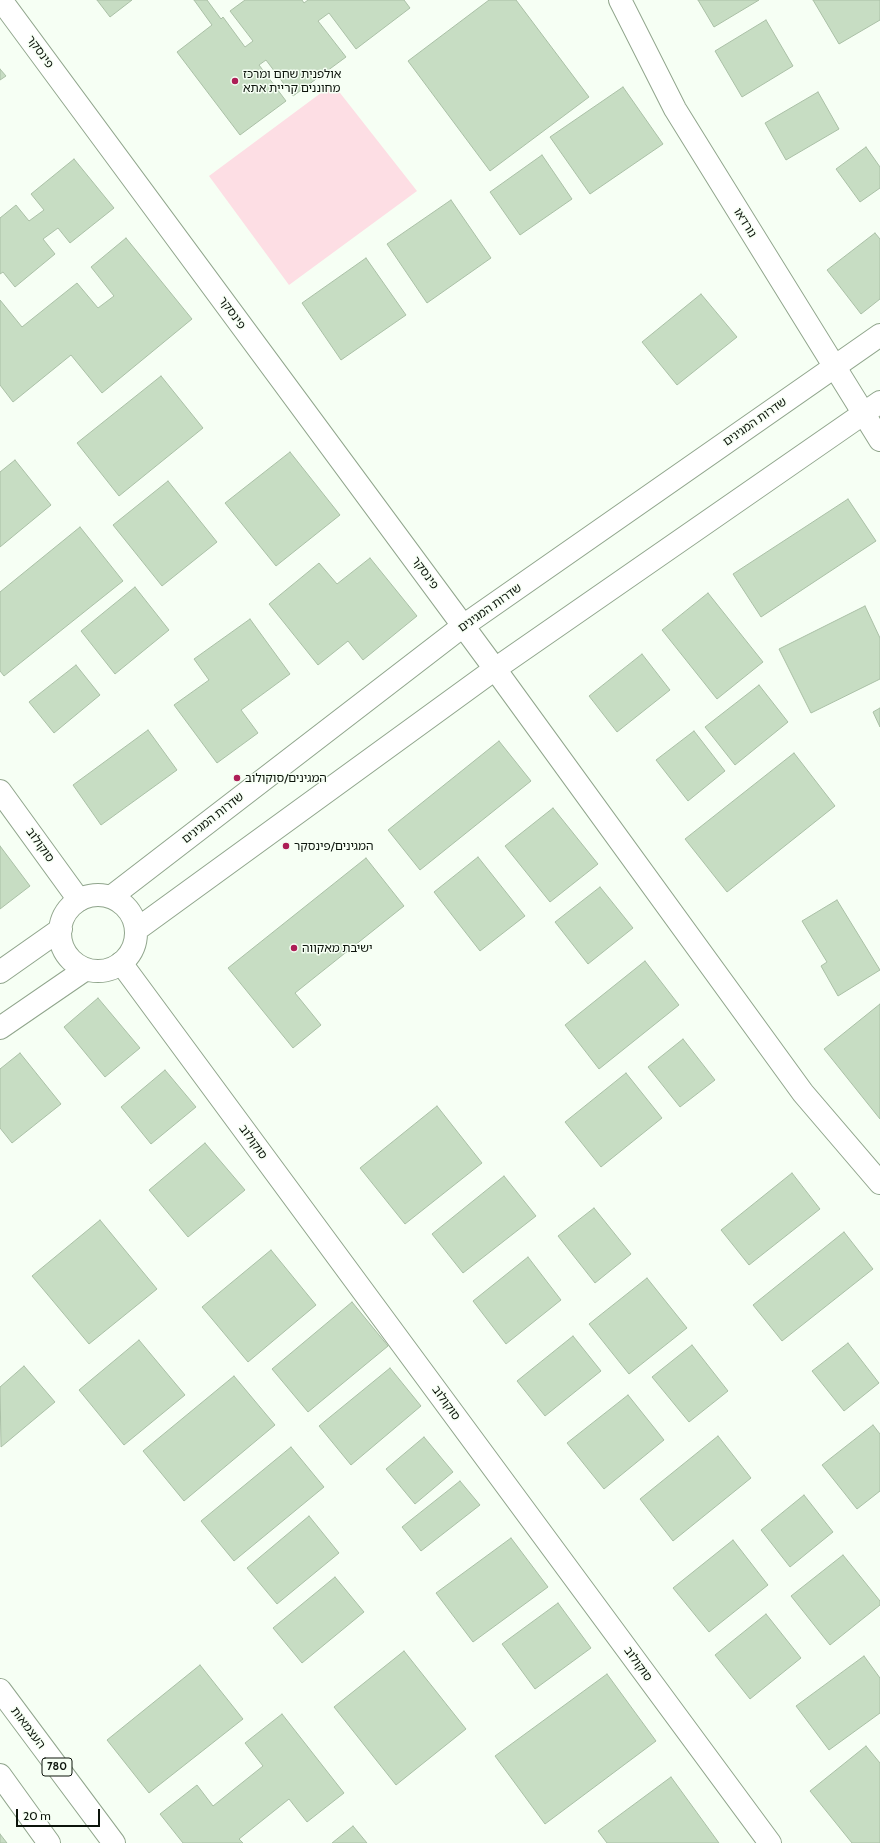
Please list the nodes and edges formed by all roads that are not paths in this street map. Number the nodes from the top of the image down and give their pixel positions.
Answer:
1 (1, 0) edge
2 (620, 0) edge
3 (880, 335) edge
4 (835, 366) junction
5 (872, 408) edge
6 (880, 440) edge
7 (463, 626) junction
8 (495, 669) junction
9 (0, 791) edge
10 (111, 897) junction
11 (79, 900) junction
12 (60, 929) junction
13 (136, 930) junction
14 (122, 963) junction
15 (86, 969) junction
16 (0, 972) edge
17 (0, 1028) edge
18 (880, 1183) edge
19 (0, 1690) edge
20 (0, 1775) edge
21 (49, 1843) edge
22 (114, 1843) edge
23 (770, 1843) edge

1 - 7 street, פינסקר
2 - 4 street, נורדאו
3 - 4 street, שדרות המגינים
4 - 5 street, נורדאו
4 - 7 street, שדרות המגינים
5 - 6 street, נורדאו
5 - 8 street
7 - 8 street, פינסקר
7 - 10 street, שדרות המגינים
8 - 13 street
8 - 18 street, פינסקר
9 - 11 street, סוקולוב
10 - 11 street
10 - 13 street
11 - 12 street
12 - 15 street
12 - 16 street
13 - 14 street
14 - 15 street
14 - 23 street, סוקולוב
15 - 17 street
19 - 22 street, העצמאות / 780
20 - 21 street

